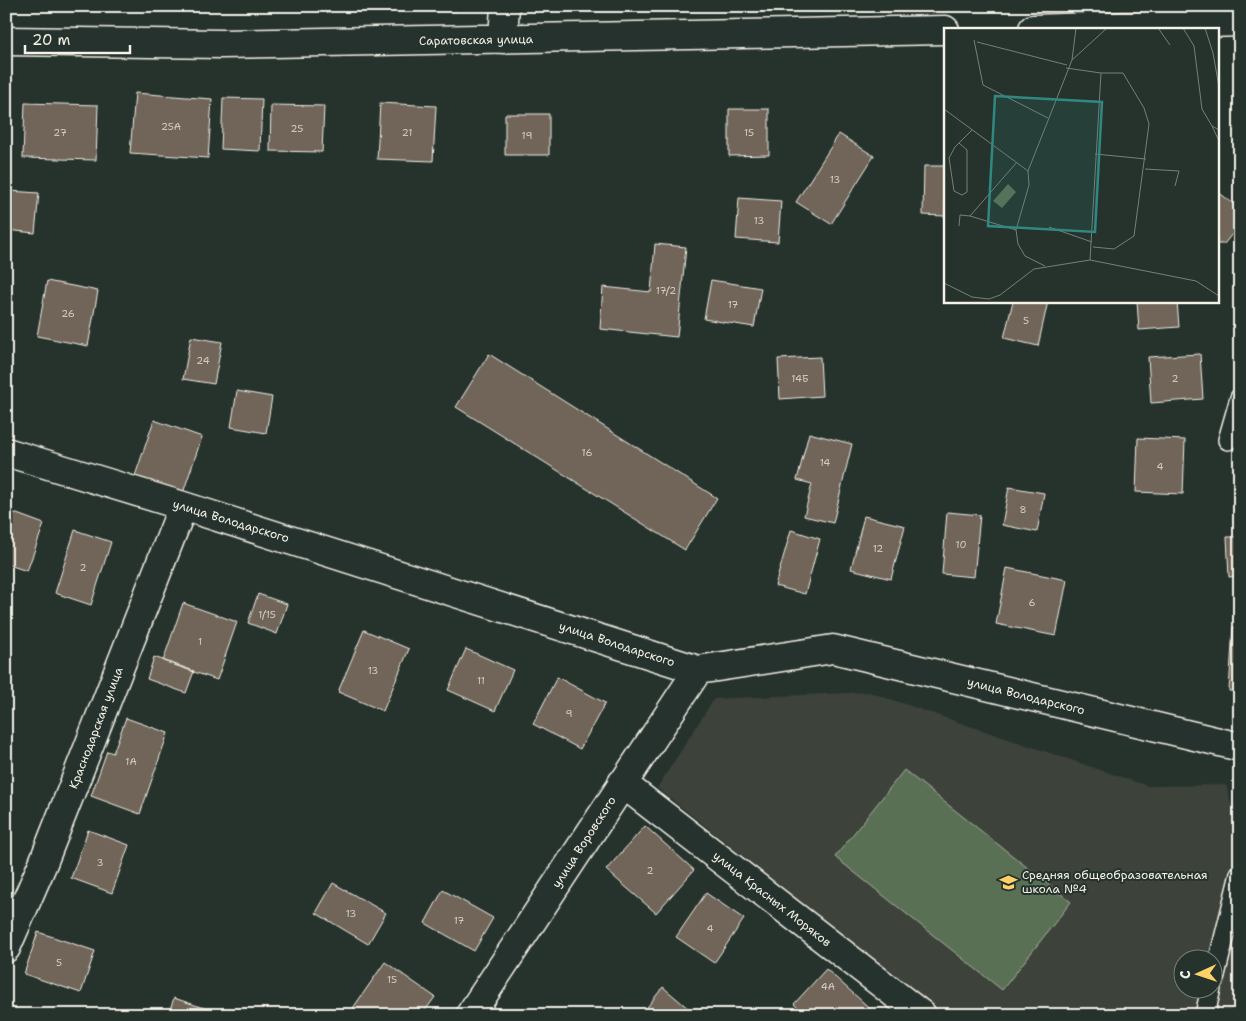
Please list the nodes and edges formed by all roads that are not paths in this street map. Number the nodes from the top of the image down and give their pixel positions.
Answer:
1 (505, 6) edge
2 (1240, 22) edge
3 (1063, 28) edge
4 (944, 30) edge
5 (503, 39) junction
6 (6, 41) edge
7 (1240, 398) edge
8 (1228, 440) dead end
9 (6, 452) edge
10 (183, 506) junction
11 (698, 670) junction
12 (1240, 747) edge
13 (622, 783) junction
14 (1240, 874) edge
15 (6, 948) edge
16 (1222, 948) edge
17 (1209, 998) edge
18 (470, 1015) edge
19 (922, 1015) edge
20 (1205, 1015) edge

1 - 5 street
2 - 3 street
4 - 5 street, Саратовская улица
5 - 6 street, Саратовская улица
7 - 8 lane
9 - 10 street, улица Володарского
10 - 11 street, улица Володарского
10 - 15 street, Краснодарская улица
11 - 12 street, улица Володарского
11 - 13 street, улица Воровского
13 - 18 street, улица Воровского
13 - 19 street, улица Красных Моряков
14 - 16 lane
17 - 20 lane

